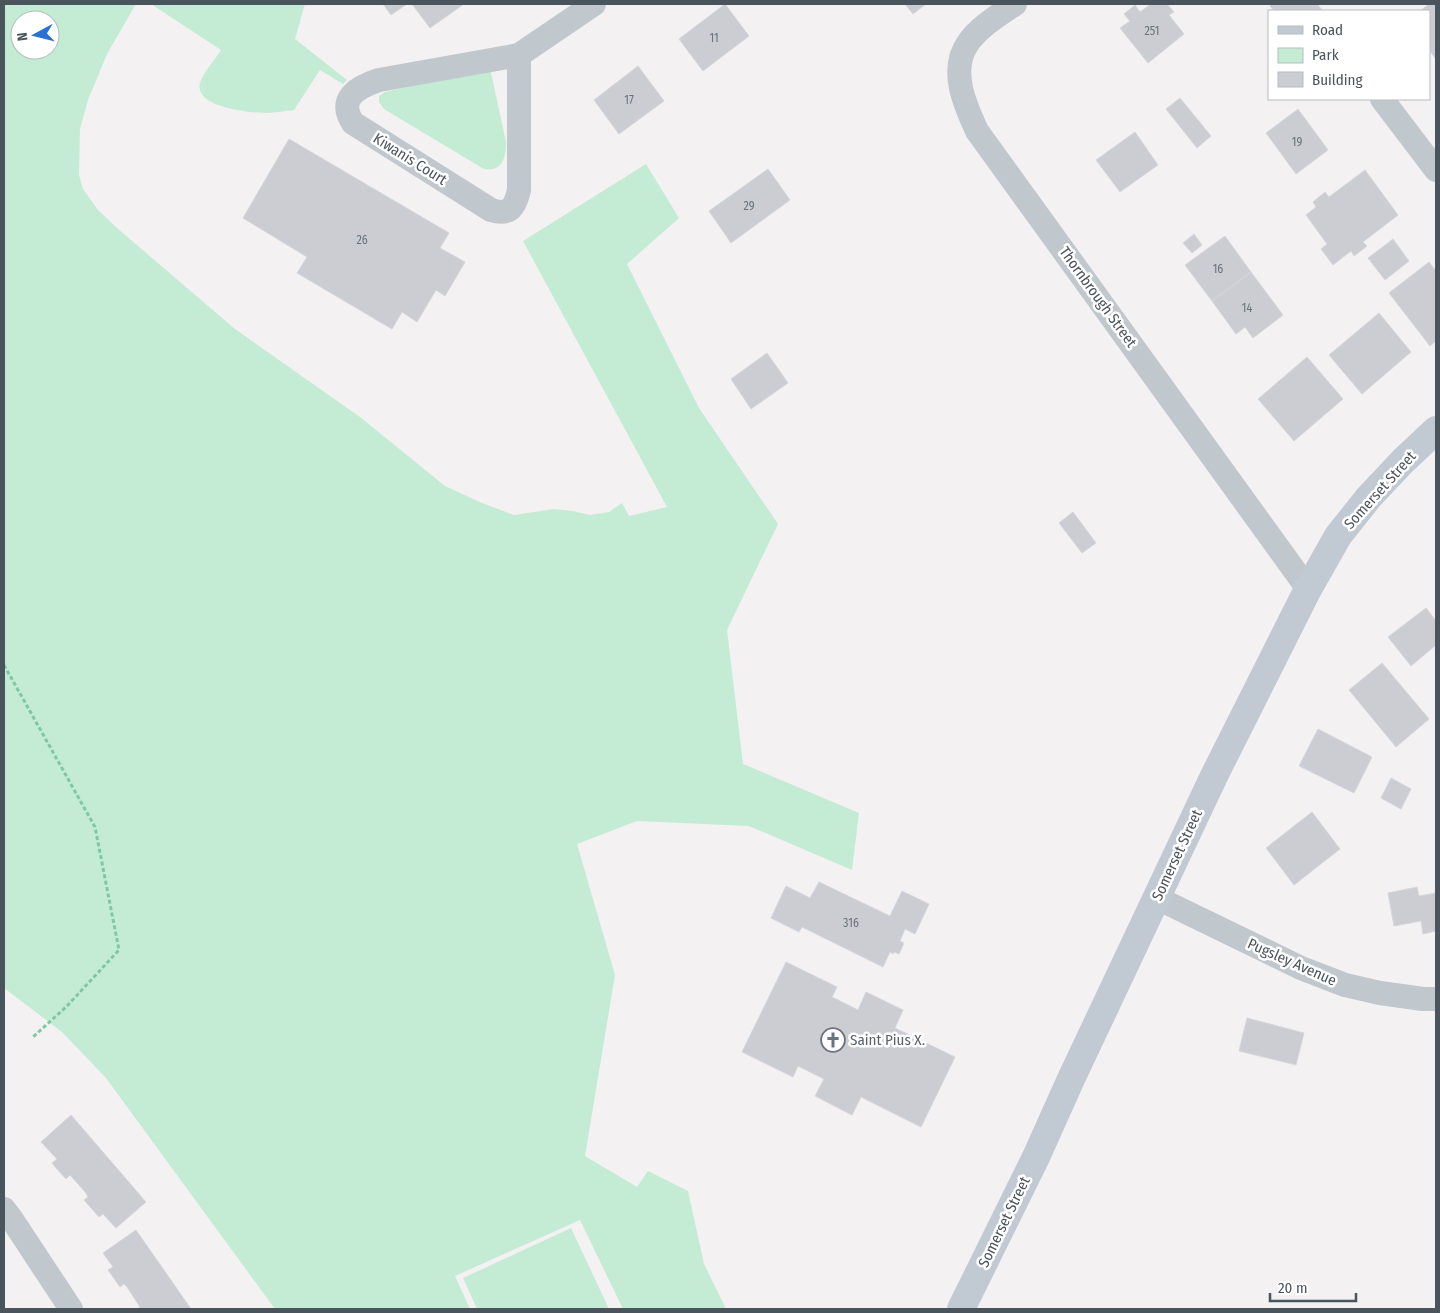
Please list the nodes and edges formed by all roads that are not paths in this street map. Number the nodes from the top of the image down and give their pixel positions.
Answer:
1 (594, 4) edge
2 (1015, 4) edge
3 (519, 55) junction
4 (1383, 100) edge
5 (1436, 170) edge
6 (1436, 430) edge
7 (1308, 589) junction
8 (1156, 898) junction
9 (1436, 999) edge
10 (4, 1209) edge
11 (71, 1309) edge
12 (961, 1309) edge

1 - 3 street, Kiwanis Court
2 - 7 street, Thornbrough Street
3 - 3 street, Kiwanis Court
4 - 5 street
6 - 7 main road, Somerset Street
7 - 8 main road, Somerset Street
8 - 9 street, Pugsley Avenue
8 - 12 main road, Somerset Street
10 - 11 street

